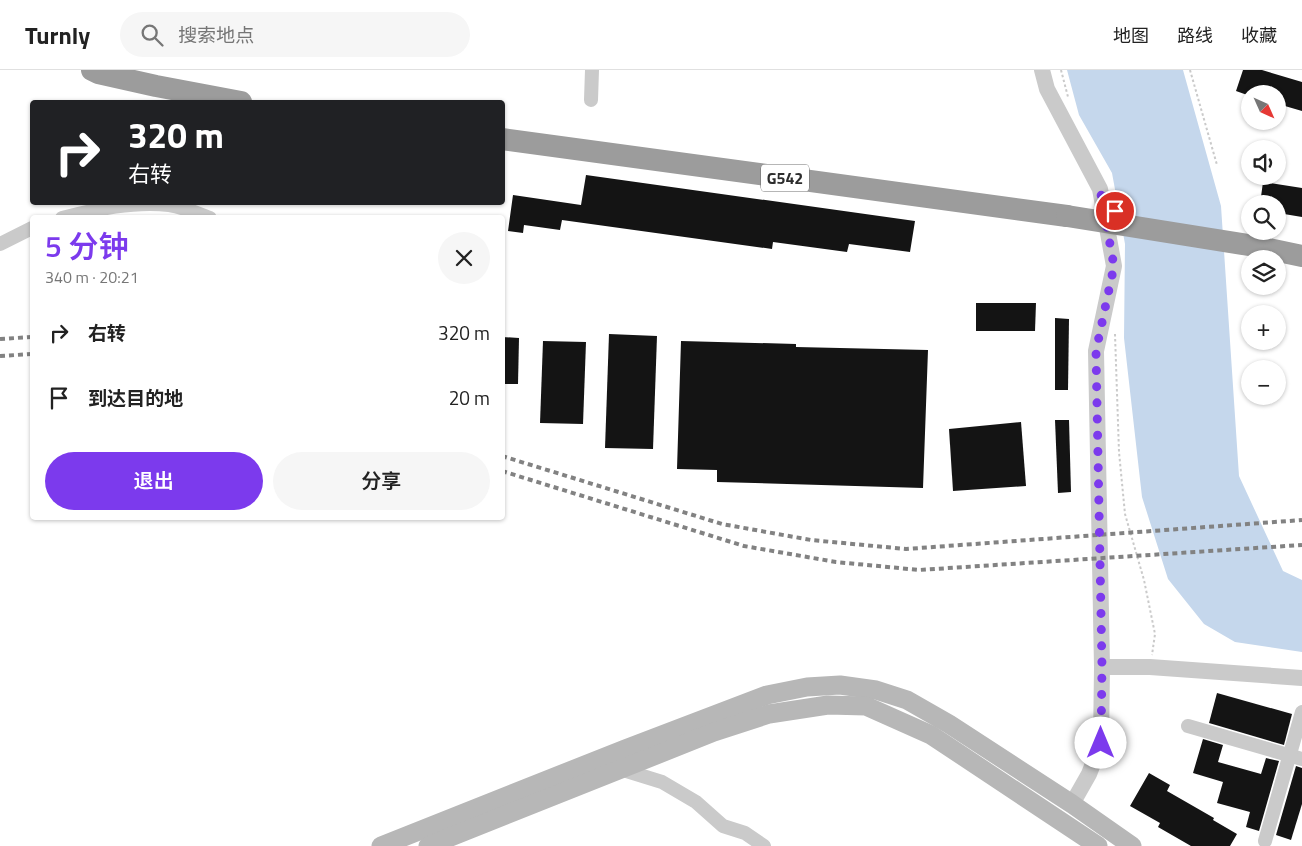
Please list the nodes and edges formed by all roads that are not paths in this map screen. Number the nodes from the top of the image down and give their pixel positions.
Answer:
1 (92, 70) edge
2 (592, 70) edge
3 (1042, 70) edge
4 (230, 100) edge
5 (591, 100) dead end
6 (505, 139) edge
7 (139, 205) edge
8 (171, 205) edge
9 (75, 215) edge
10 (201, 215) edge
11 (30, 229) edge
12 (0, 244) edge
13 (1302, 254) edge
14 (1102, 666) junction
15 (1302, 678) edge
16 (1302, 712) edge
17 (1188, 726) dead end
18 (1296, 758) edge
19 (620, 769) junction
20 (1072, 804) junction
21 (1265, 841) dead end
22 (381, 846) edge
23 (428, 846) edge
24 (764, 846) edge
25 (1098, 846) edge
26 (1132, 846) edge

1 - 4 highway
2 - 5 street
3 - 14 street
6 - 13 highway, G542, bridge
7 - 9 street
8 - 10 street
11 - 12 street
14 - 15 street
14 - 20 street
16 - 18 street
17 - 18 street
18 - 21 street
19 - 23 main road
19 - 24 street
19 - 25 main road
20 - 22 main road
20 - 26 main road

